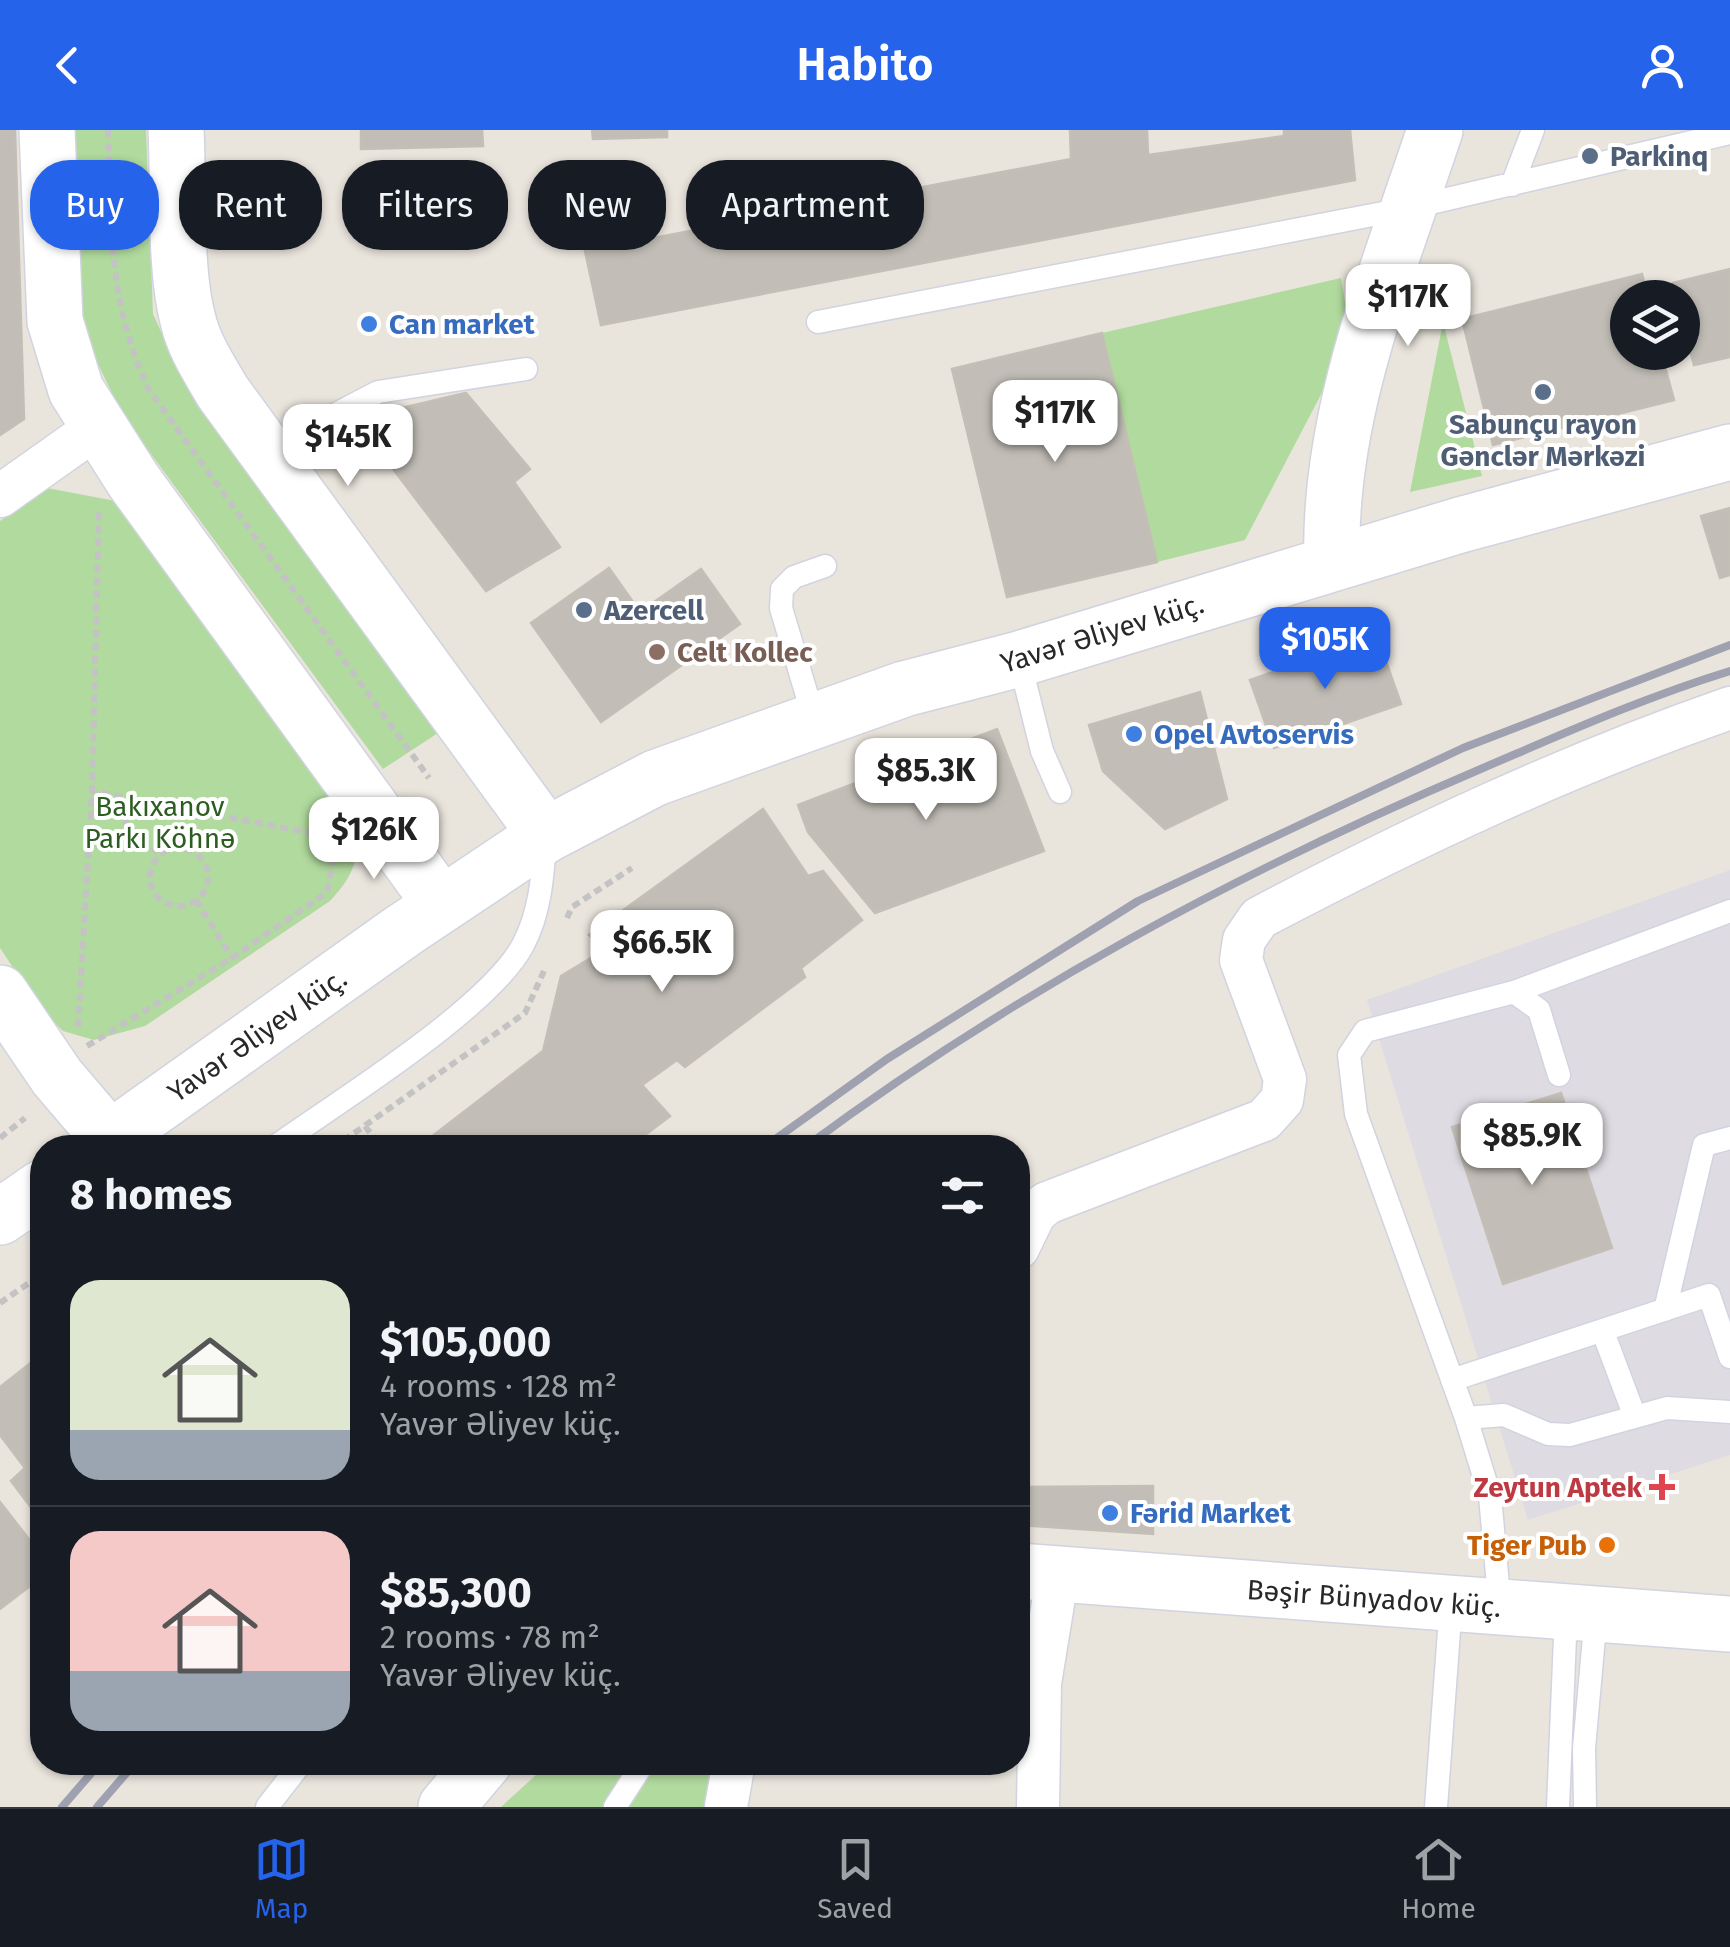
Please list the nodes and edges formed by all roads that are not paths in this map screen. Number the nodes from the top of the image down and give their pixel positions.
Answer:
1 (47, 130) edge
2 (176, 130) edge
3 (1435, 130) edge
4 (1534, 130) edge
5 (1730, 133) edge
6 (1512, 185) junction
7 (1409, 208) junction
8 (818, 322) dead end
9 (526, 370) dead end
10 (96, 428) junction
11 (267, 450) junction
12 (1730, 452) edge
13 (0, 496) edge
14 (1332, 564) junction
15 (825, 566) dead end
16 (1019, 659) junction
17 (1730, 708) edge
18 (814, 719) junction
19 (1060, 792) dead end
20 (546, 835) junction
21 (1730, 912) edge
22 (423, 917) junction
23 (1514, 992) junction
24 (0, 993) edge
25 (1559, 1075) dead end
26 (97, 1135) edge
27 (114, 1135) edge
28 (290, 1135) edge
29 (1730, 1138) edge
30 (30, 1196) edge
31 (0, 1217) edge
32 (1030, 1223) edge
33 (1665, 1310) junction
34 (1603, 1332) junction
35 (1730, 1357) edge
36 (1452, 1380) junction
37 (1730, 1412) edge
38 (1634, 1417) junction
39 (1466, 1418) junction
40 (1038, 1572) edge
41 (1476, 1606) junction
42 (1581, 1614) junction
43 (1730, 1624) edge
44 (292, 1775) edge
45 (473, 1775) edge
46 (636, 1775) edge
47 (732, 1775) edge
48 (266, 1807) edge
49 (446, 1807) edge
50 (615, 1807) edge
51 (726, 1807) edge
52 (1038, 1807) edge
53 (1436, 1807) edge
54 (1558, 1807) edge
55 (1585, 1807) edge

1 - 10 street
2 - 11 street
3 - 7 street
4 - 6 lane
5 - 6 lane
6 - 7 lane
7 - 8 lane
7 - 14 street
9 - 11 lane
10 - 13 street
10 - 22 street
11 - 20 street
12 - 14 street, Yavər Əliyev küç.
14 - 16 street, Yavər Əliyev küç.
15 - 18 lane
16 - 18 street, Yavər Əliyev küç.
16 - 19 lane
17 - 32 street
18 - 20 street, Yavər Əliyev küç.
20 - 22 street, Yavər Əliyev küç.
20 - 28 lane
21 - 23 lane
22 - 27 street, Yavər Əliyev küç.
23 - 25 lane
23 - 36 lane
24 - 26 street
29 - 33 lane
30 - 31 street
33 - 34 lane
33 - 35 lane
34 - 36 lane
34 - 38 lane
36 - 39 lane
37 - 38 lane
38 - 39 lane
39 - 41 lane
40 - 41 street, Bəşir Bünyadov küç.
40 - 52 street
41 - 42 street, Bəşir Bünyadov küç.
41 - 53 lane
42 - 43 street, Bəşir Bünyadov küç.
42 - 54 lane
42 - 55 lane
44 - 48 lane
45 - 49 street
46 - 50 lane
47 - 51 street

